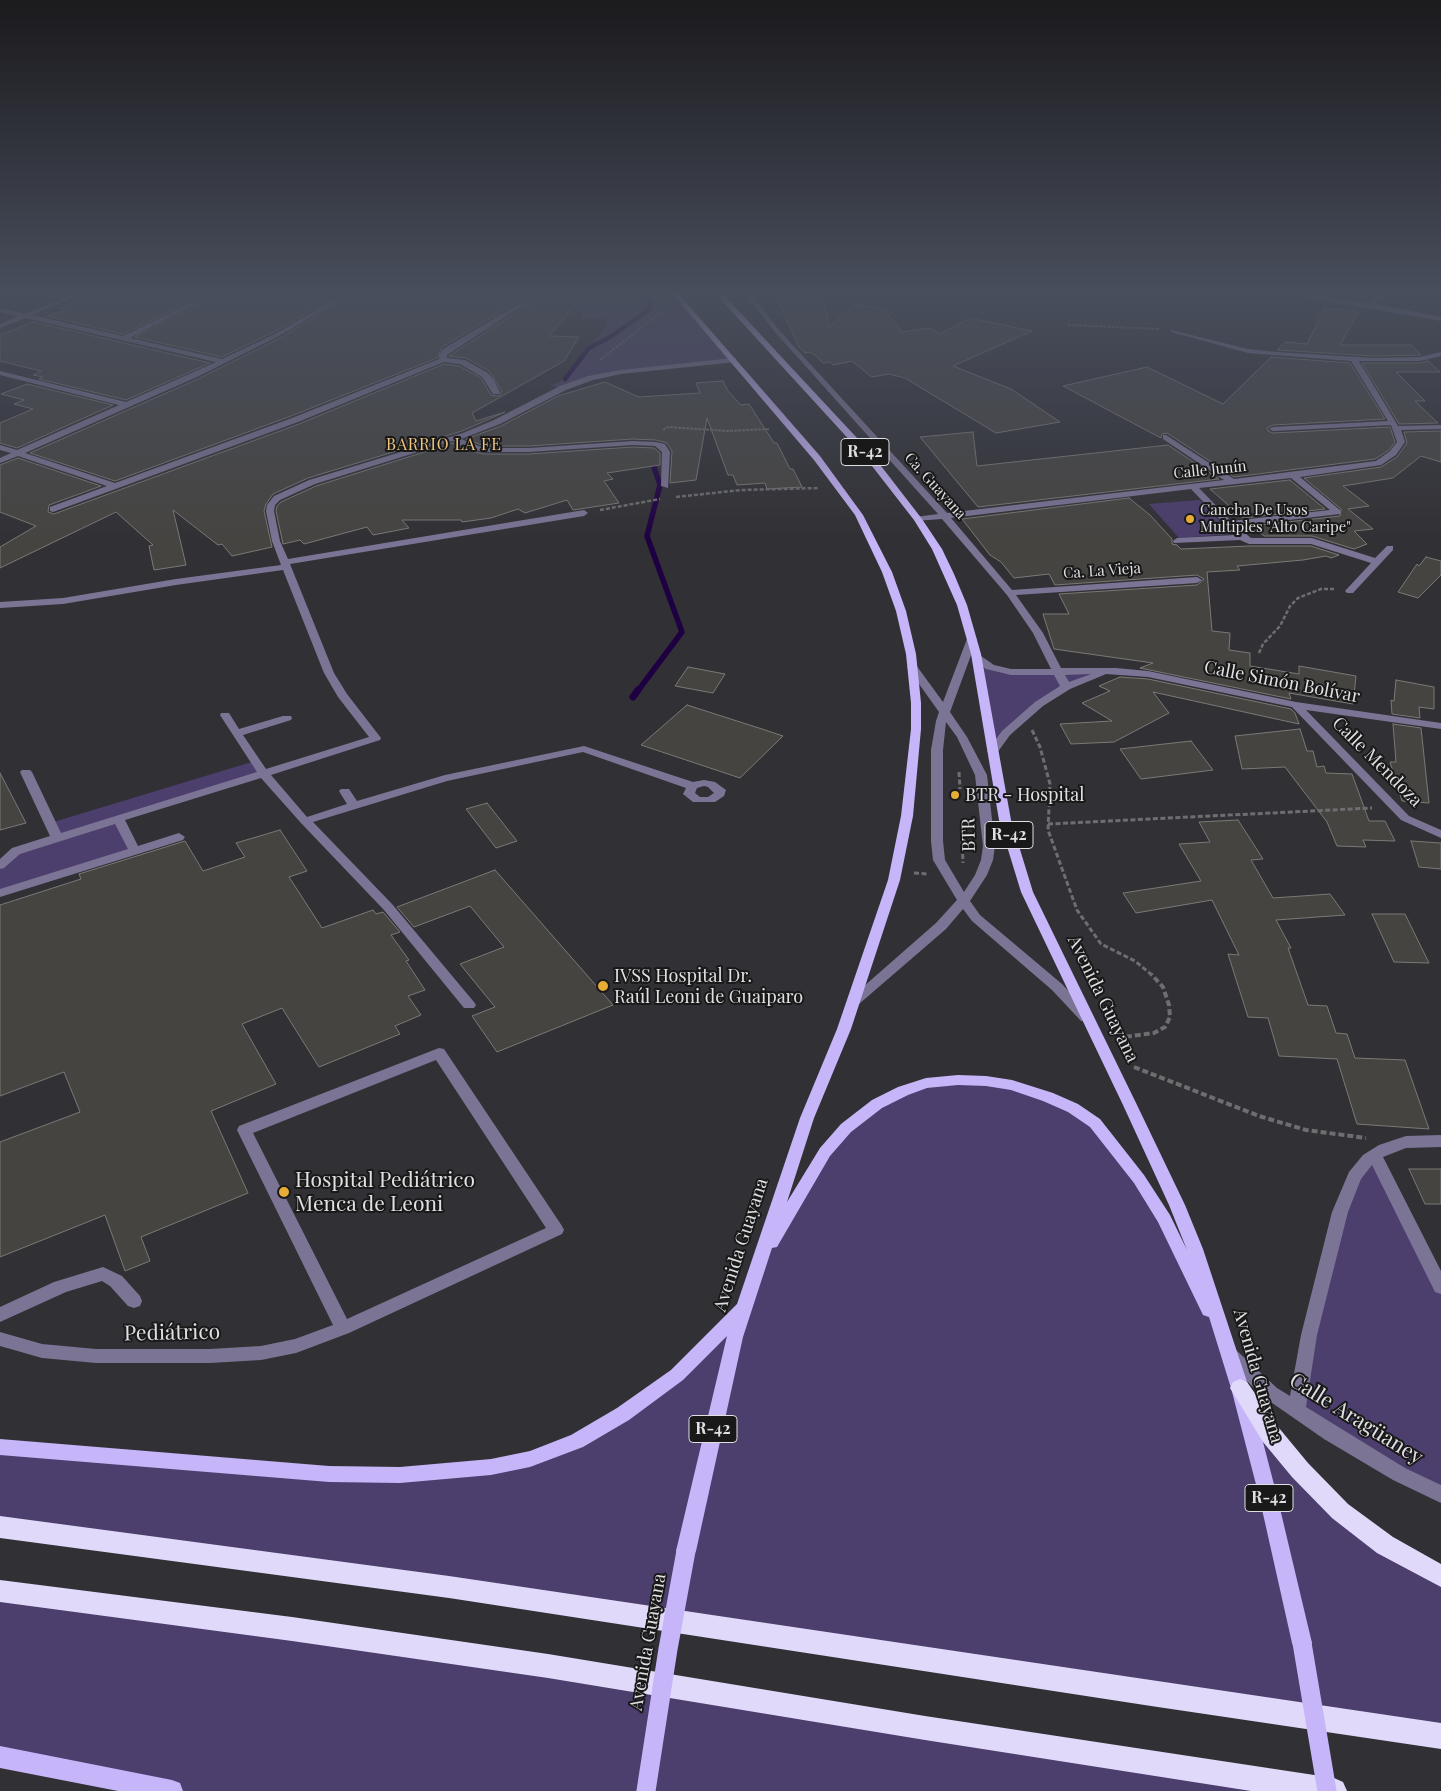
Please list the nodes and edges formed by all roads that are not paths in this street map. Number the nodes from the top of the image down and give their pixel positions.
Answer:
1 (10, 376) edge
2 (193, 376) edge
3 (404, 376) edge
4 (486, 376) edge
5 (602, 376) edge
6 (746, 376) edge
7 (794, 376) edge
8 (818, 376) edge
9 (1364, 376) edge
10 (496, 392) dead end
11 (127, 405) junction
12 (1395, 426) junction
13 (1441, 427) edge
14 (1273, 429) dead end
15 (1166, 437) dead end
16 (455, 438) junction
17 (0, 447) edge
18 (19, 452) junction
19 (0, 461) edge
20 (1293, 475) junction
21 (1232, 482) junction
22 (114, 486) junction
23 (665, 486) dead end
24 (1192, 486) junction
25 (53, 509) dead end
26 (584, 513) road end
27 (944, 516) junction
28 (918, 519) junction
29 (1230, 524) junction
30 (1242, 537) junction
31 (1176, 541) dead end
32 (1390, 548) dead end
33 (1377, 562) junction
34 (286, 564) junction
35 (1197, 580) dead end
36 (1350, 591) road end
37 (1010, 593) junction
38 (0, 605) edge
39 (972, 639) junction
40 (977, 658) junction
41 (912, 667) junction
42 (1116, 671) junction
43 (1058, 672) junction
44 (1066, 687) junction
45 (1296, 705) junction
46 (945, 712) junction
47 (225, 715) dead end
48 (287, 718) dead end
49 (1441, 726) edge
50 (237, 733) junction
51 (993, 751) junction
52 (26, 772) dead end
53 (263, 773) junction
54 (692, 786) dead end
55 (345, 791) dead end
56 (354, 806) junction
57 (118, 818) junction
58 (304, 821) junction
59 (1441, 834) edge
60 (179, 837) dead end
61 (57, 838) junction
62 (135, 850) junction
63 (0, 865) edge
64 (0, 893) edge
65 (963, 901) junction
66 (854, 1001) junction
67 (469, 1005) dead end
68 (1086, 1018) junction
69 (1441, 1141) edge
70 (1374, 1155) junction
71 (758, 1264) junction
72 (1441, 1287) edge
73 (134, 1301) dead end
74 (745, 1307) junction
75 (0, 1315) edge
76 (342, 1328) junction
77 (0, 1339) edge
78 (1230, 1355) junction
79 (1240, 1388) junction
80 (1297, 1409) junction
81 (0, 1447) edge
82 (1441, 1494) edge
83 (0, 1527) edge
84 (1441, 1576) edge
85 (0, 1591) edge
86 (1441, 1736) edge
87 (0, 1757) edge
88 (172, 1791) edge
89 (646, 1791) edge
90 (1327, 1791) edge
91 (1334, 1791) edge

1 - 11 street
2 - 11 street
3 - 22 street
4 - 10 street
5 - 16 street
6 - 41 main road, Avenida Guayana / R-42
7 - 28 main road, Avenida Guayana / R-42
8 - 27 street, Ca. Guayana
9 - 12 street
11 - 18 street
12 - 13 street
12 - 14 street
12 - 20 street, Calle Junín
15 - 21 street
16 - 23 street
16 - 34 street
17 - 18 street
18 - 19 street
18 - 22 street
20 - 21 street, Calle Junín
20 - 29 street
21 - 24 street, Calle Junín
22 - 25 street
24 - 27 street, Calle Junín
24 - 29 street
26 - 34 street
27 - 28 street, Calle Junín
27 - 37 street, Ca. Guayana
28 - 39 main road, Avenida Guayana / R-42
29 - 30 street
30 - 31 street
30 - 33 street
32 - 33 street
33 - 36 street
34 - 38 street
34 - 53 street
35 - 37 street, Ca. La Vieja
37 - 43 street, Ca. Guayana
39 - 40 main road, Avenida Guayana / R-42
39 - 46 street, BTR
40 - 43 street, Calle Simón Bolívar
40 - 51 main road, Avenida Guayana / R-42
41 - 46 street, BTR
41 - 66 main road, Avenida Guayana / R-42
42 - 43 street, Calle Simón Bolívar
42 - 44 street, Calle Simón Bolívar
42 - 45 street, Calle Simón Bolívar
43 - 44 street, Ca. Guayana
44 - 51 street, Calle Simón Bolívar
45 - 49 street, Calle Simón Bolívar
45 - 59 street, Calle Mendoza
46 - 65 street, BTR
46 - 65 street, BTR
47 - 50 street
48 - 50 street
50 - 53 street
51 - 68 main road, Avenida Guayana / R-42
52 - 61 street
53 - 57 street
53 - 58 street
54 - 56 street
55 - 56 street
56 - 58 street
57 - 61 street
57 - 62 street
58 - 67 street
60 - 62 street
61 - 63 street
62 - 64 street
65 - 66 street, BTR
65 - 68 street, BTR
66 - 71 main road, Avenida Guayana / R-42
68 - 78 main road, Avenida Guayana / R-42
69 - 70 street
70 - 72 street
70 - 80 street
71 - 74 main road, Avenida Guayana / R-42
71 - 78 main road
73 - 75 street
74 - 81 main road
74 - 89 main road, Avenida Guayana / R-42, bridge
76 - 76 street, Pediátrico
76 - 77 street, Pediátrico
78 - 79 main road, Avenida Guayana / R-42
78 - 80 street, Calle Aragüaney
79 - 84 highway
79 - 90 main road, Avenida Guayana / R-42, bridge
80 - 82 street, Calle Aragüaney
83 - 86 highway
85 - 91 highway
87 - 88 main road

